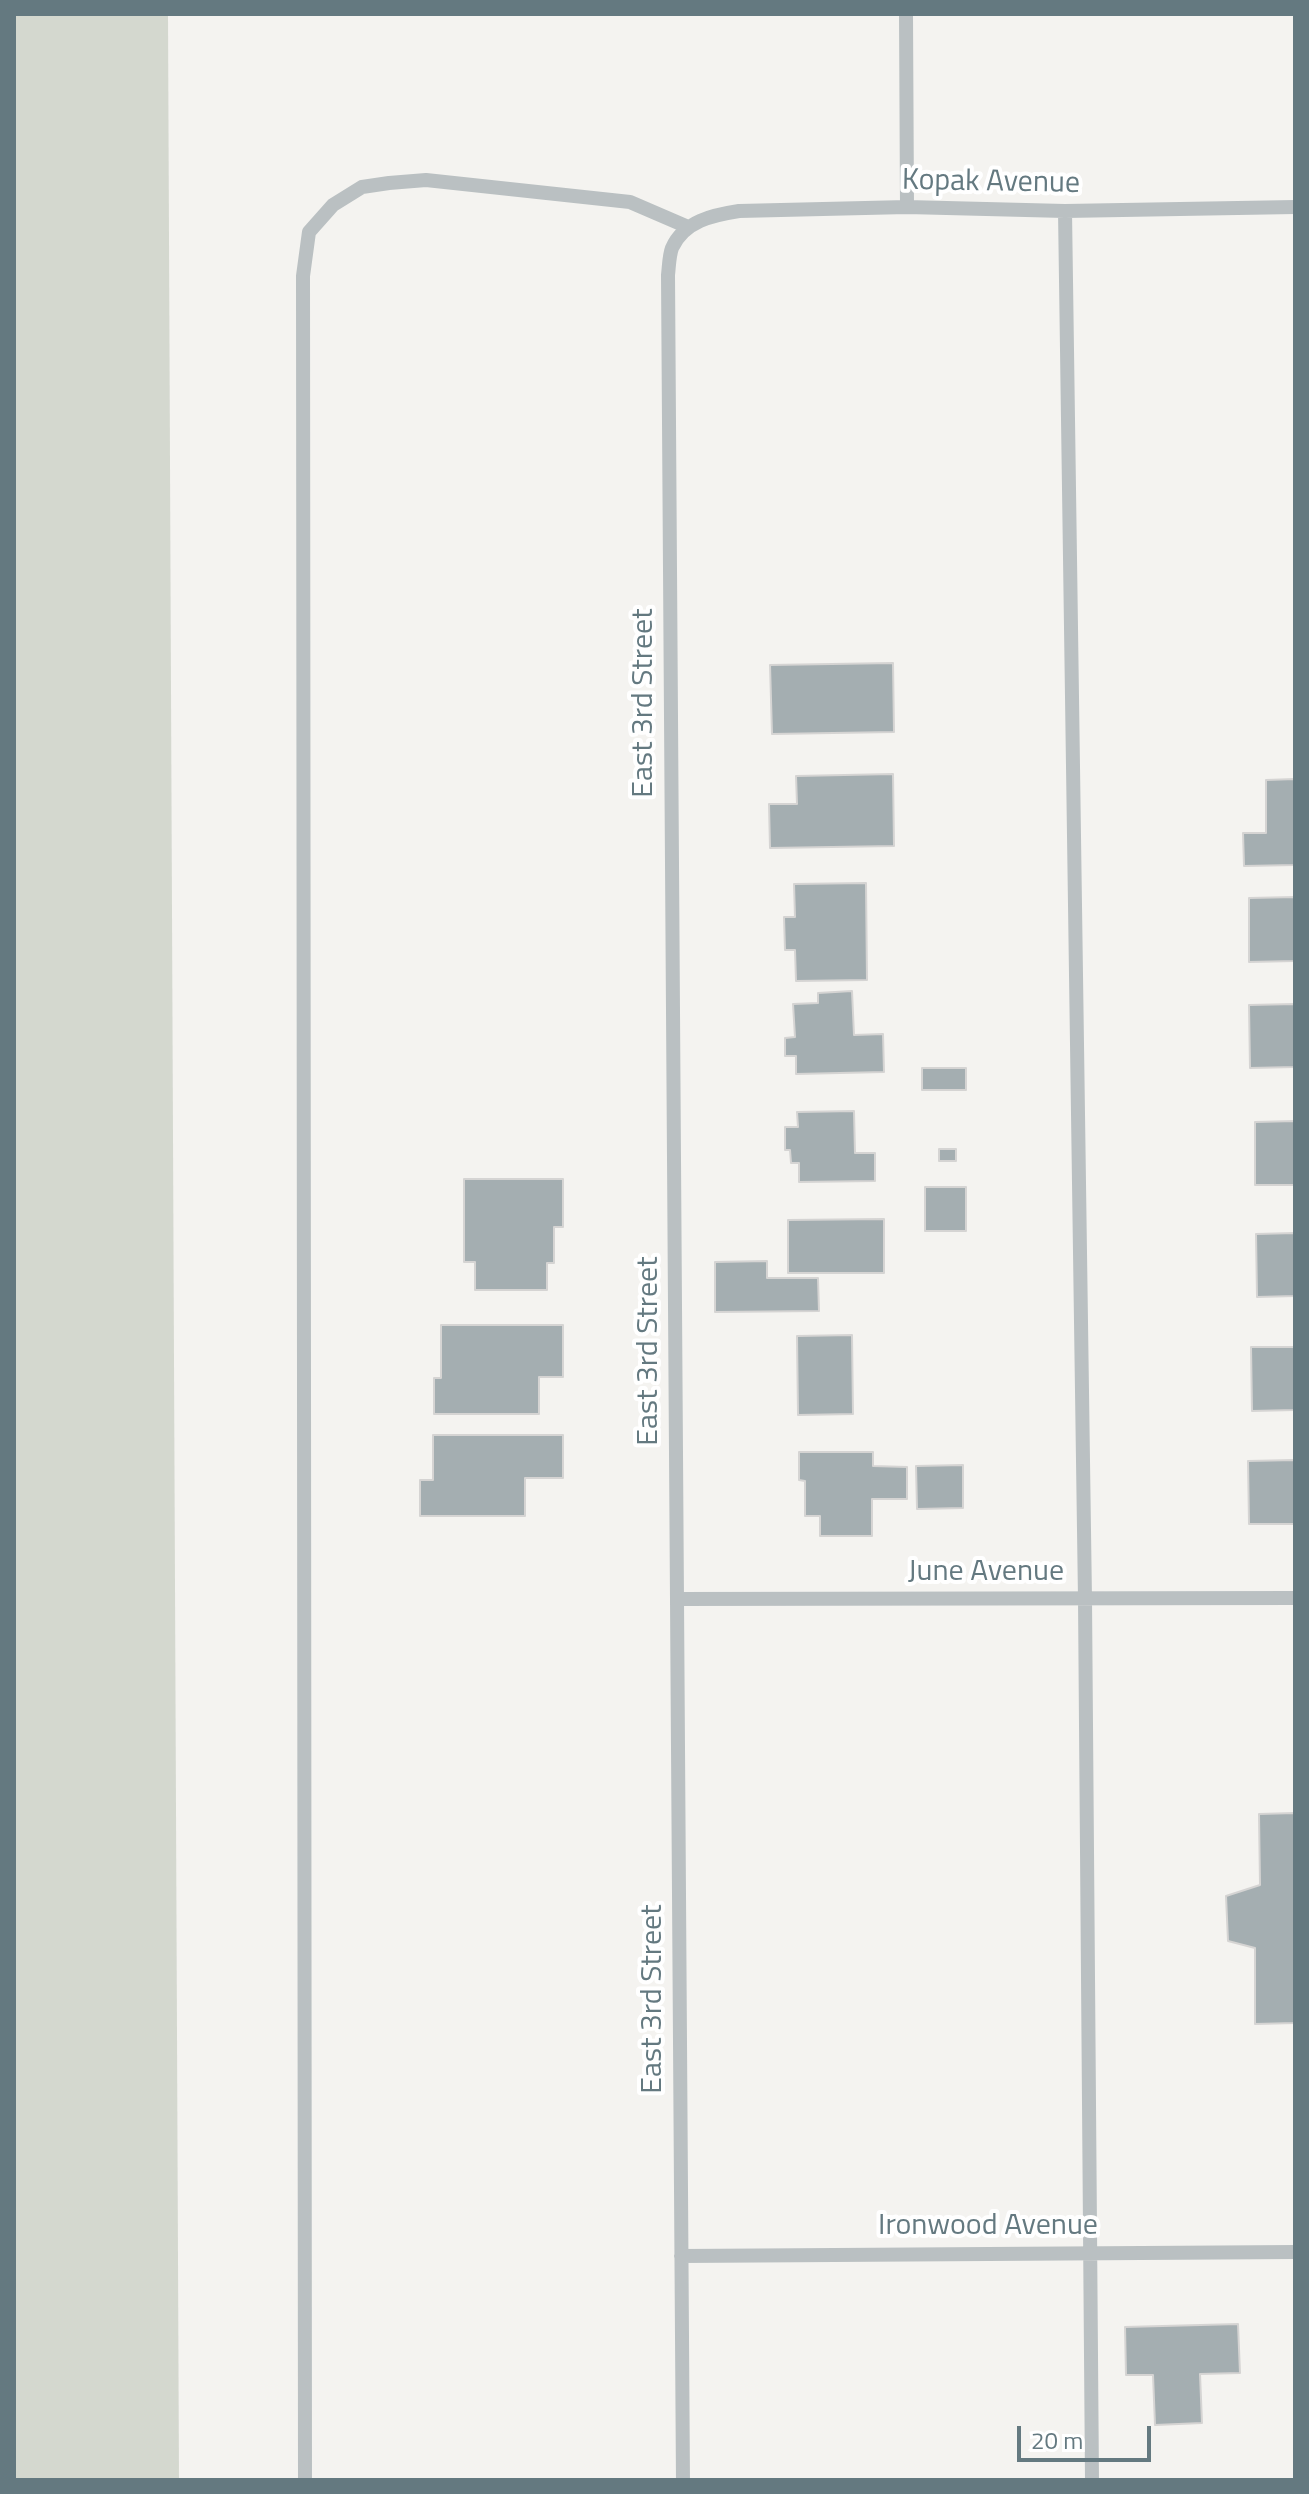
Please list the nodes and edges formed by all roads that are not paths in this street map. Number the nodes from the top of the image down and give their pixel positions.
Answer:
1 (906, 14) edge
2 (907, 207) junction
3 (1295, 207) edge
4 (1065, 211) junction
5 (688, 227) junction
6 (1295, 1598) edge
7 (677, 1599) junction
8 (1085, 1599) junction
9 (1091, 2252) junction
10 (1295, 2252) edge
11 (681, 2256) junction
12 (305, 2480) edge
13 (683, 2480) edge
14 (1092, 2480) edge

1 - 2 street
2 - 4 street, Kopak Avenue
2 - 5 street, Kopak Avenue
3 - 4 street, Kopak Avenue
4 - 8 street
5 - 7 street, East 3rd Street
5 - 12 street
6 - 8 street, June Avenue
7 - 8 street, June Avenue
7 - 11 street, East 3rd Street
8 - 9 street
9 - 10 street, Ironwood Avenue
9 - 11 street, Ironwood Avenue
9 - 14 street
11 - 13 street, East 3rd Street

